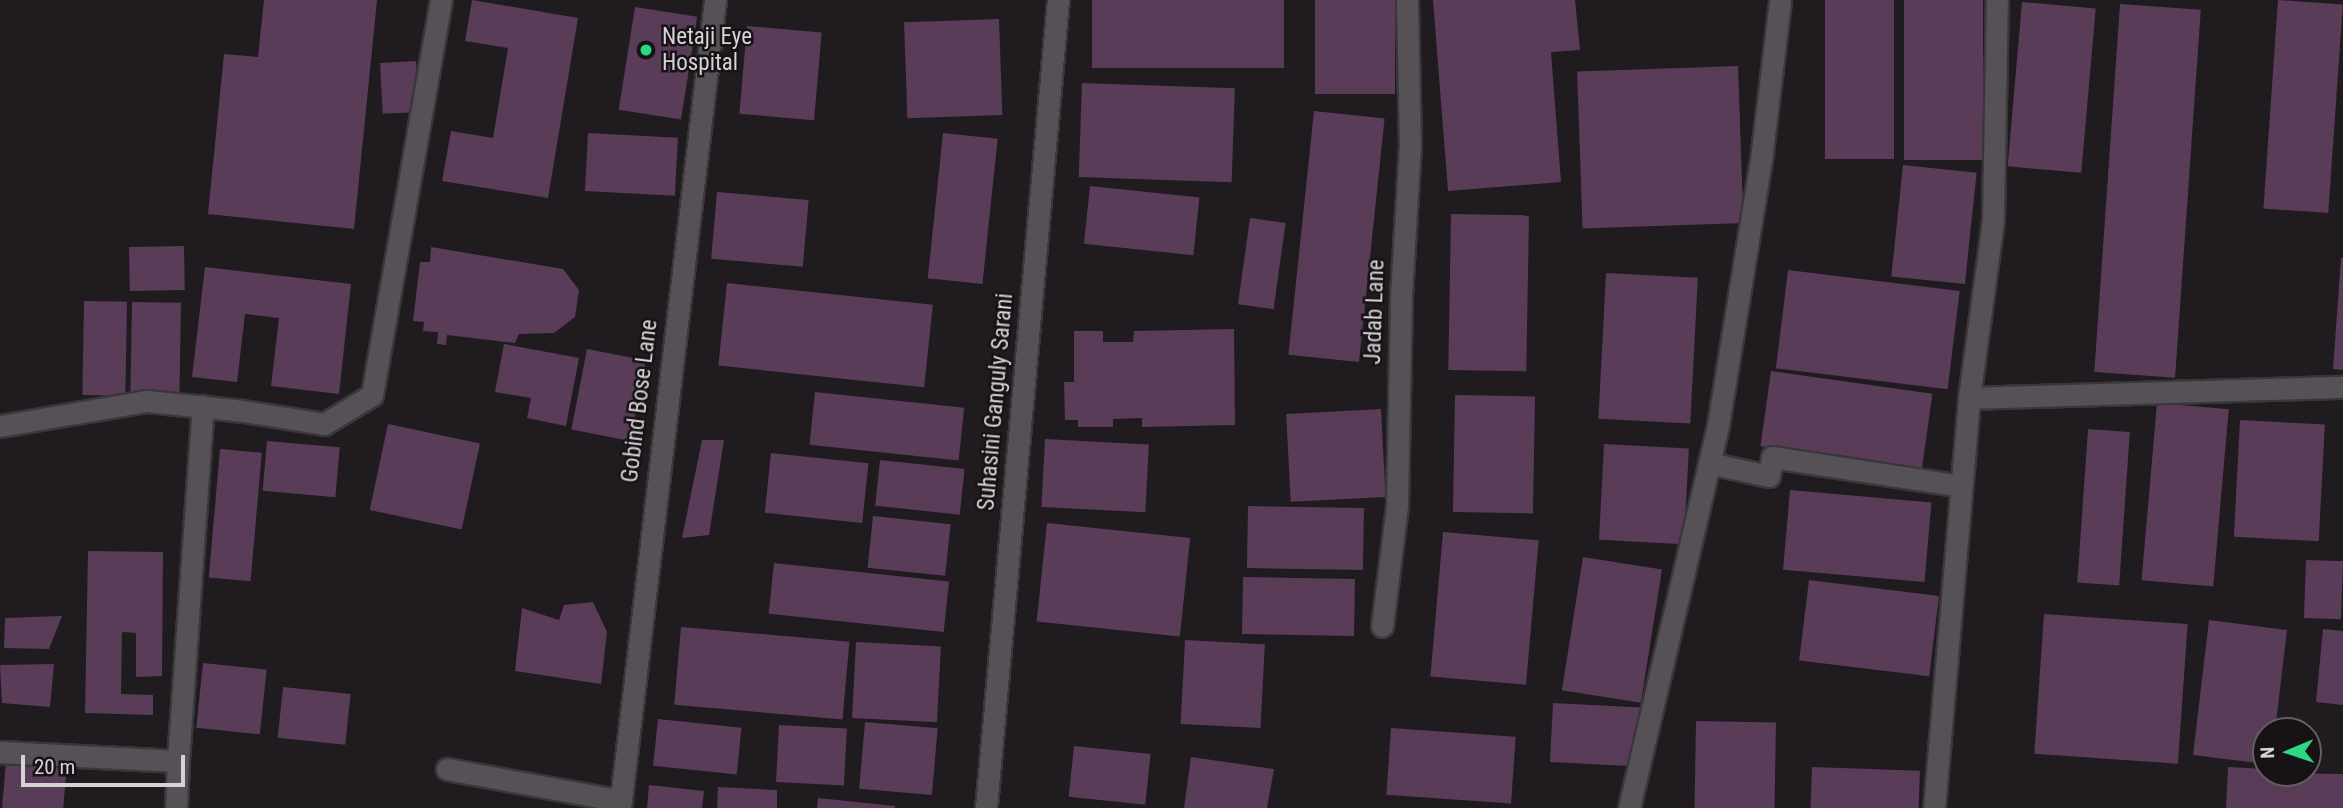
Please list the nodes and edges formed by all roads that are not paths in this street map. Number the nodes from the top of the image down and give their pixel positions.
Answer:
1 (441, 0) edge
2 (715, 0) edge
3 (1058, 0) edge
4 (1407, 0) edge
5 (1780, 0) edge
6 (1997, 0) edge
7 (2343, 387) edge
8 (1969, 398) junction
9 (204, 407) junction
10 (0, 426) edge
11 (1709, 463) junction
12 (1961, 486) junction
13 (1382, 626) dead end
14 (0, 752) edge
15 (178, 761) junction
16 (447, 769) dead end
17 (621, 804) edge
18 (176, 808) edge
19 (986, 808) edge
20 (1629, 808) edge
21 (1934, 808) edge

1 - 9 street
2 - 17 street, Gobind Bose Lane
3 - 19 street, Suhasini Ganguly Sarani
4 - 13 street, Jadab Lane
5 - 11 street
6 - 8 street
7 - 8 street
8 - 12 street
9 - 10 street
9 - 15 street
11 - 12 street
11 - 20 street
12 - 21 street
14 - 15 street
15 - 18 street
16 - 17 street

